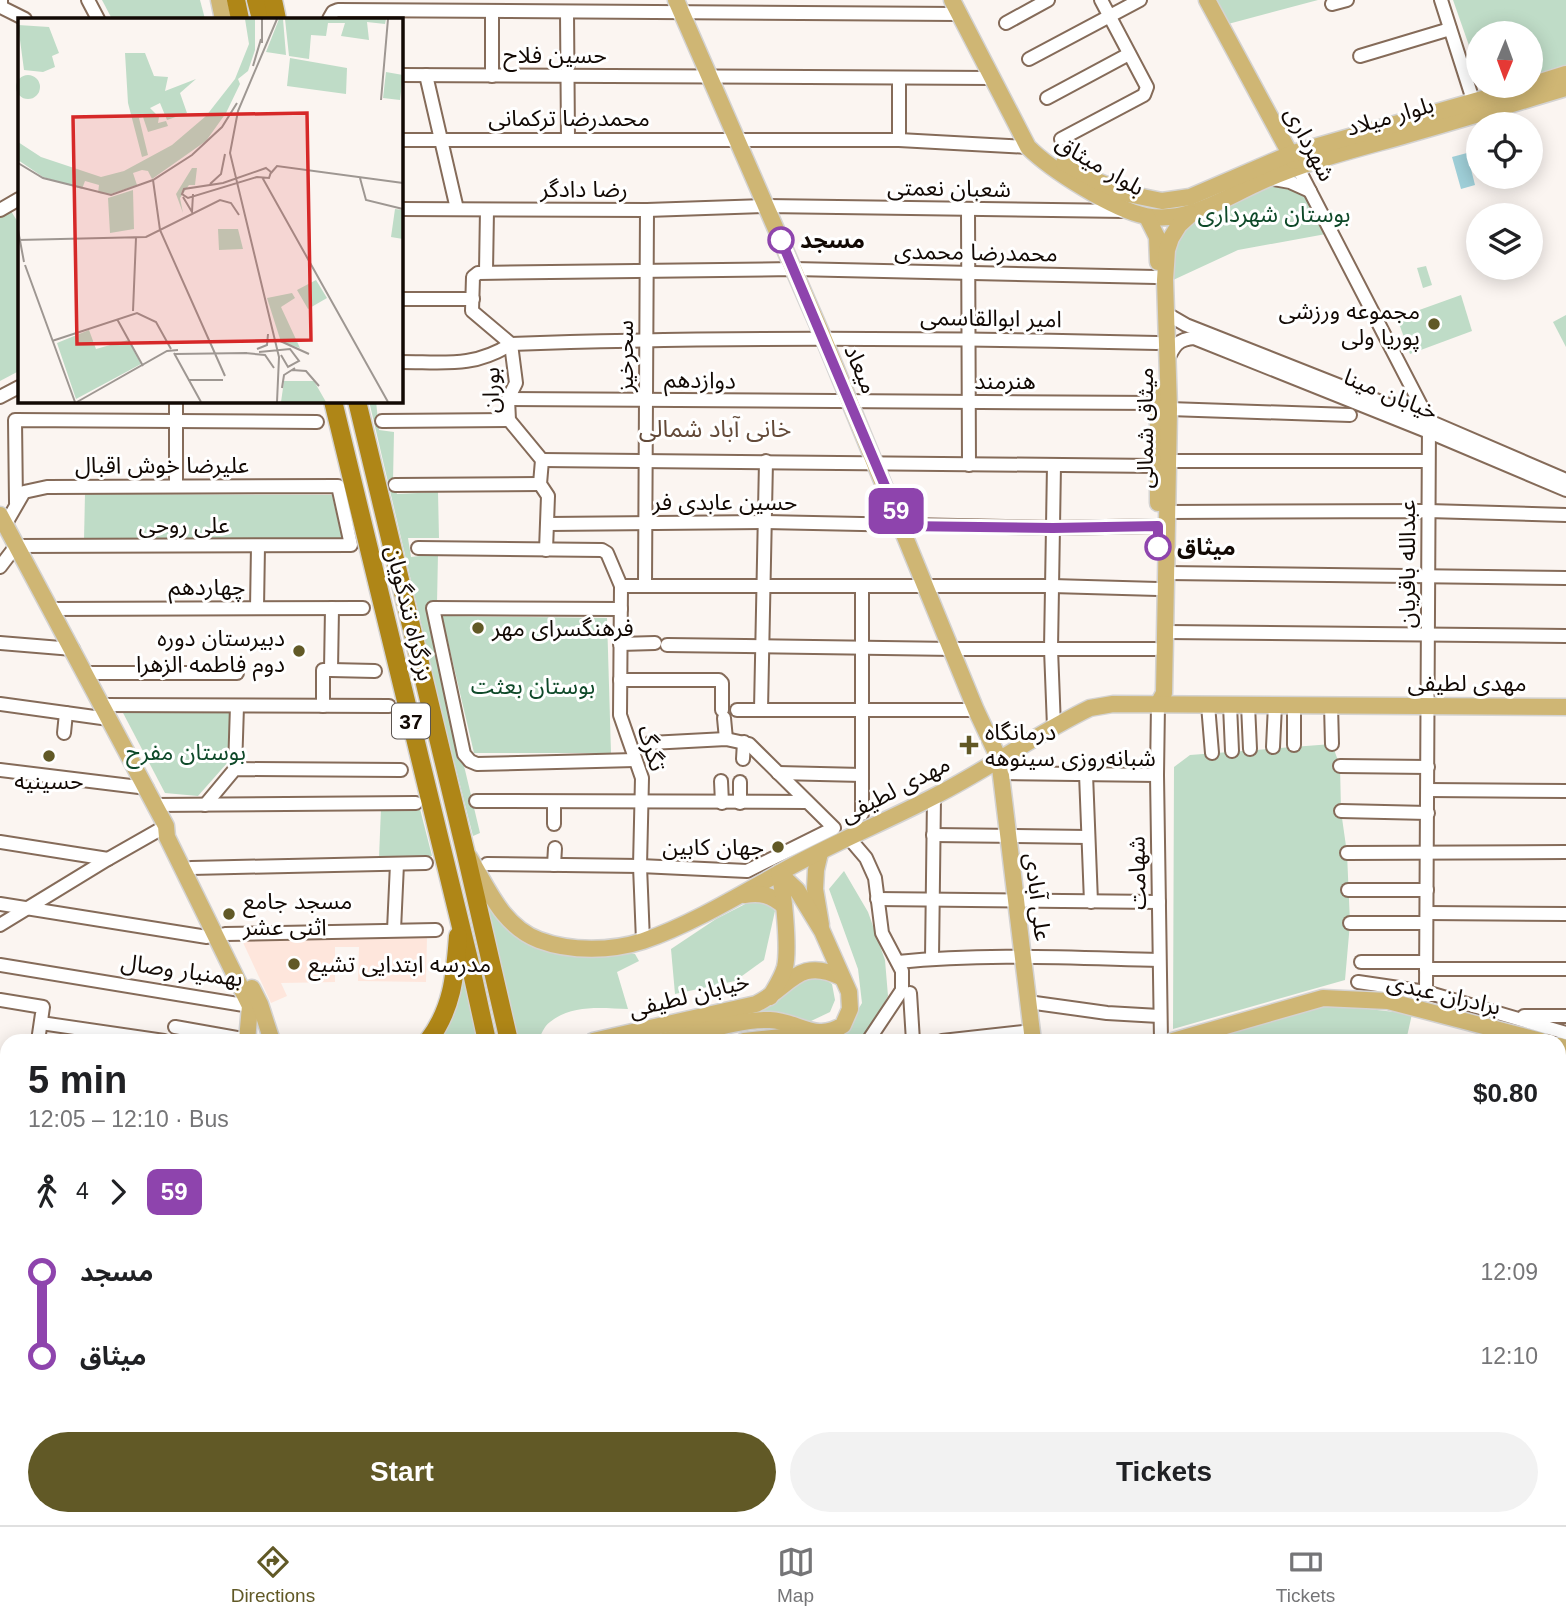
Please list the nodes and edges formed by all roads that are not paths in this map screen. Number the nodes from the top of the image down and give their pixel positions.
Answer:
1 (88, 0) edge
2 (256, 0) edge
3 (273, 0) edge
4 (280, 0) edge
5 (1048, 0) edge
6 (1101, 0) edge
7 (1140, 0) edge
8 (1207, 0) edge
9 (1347, 0) edge
10 (1441, 0) edge
11 (958, 4) edge
12 (1332, 4) dead end
13 (223, 5) edge
14 (1, 6) edge
15 (679, 6) edge
16 (823, 6) edge
17 (492, 11) junction
18 (567, 12) junction
19 (333, 15) edge
20 (22, 18) edge
21 (97, 18) edge
22 (239, 18) edge
23 (261, 18) edge
24 (278, 18) edge
25 (278, 18) edge
26 (1110, 18) junction
27 (1006, 23) dead end
28 (1450, 29) junction
29 (1129, 54) junction
30 (1360, 56) dead end
31 (1029, 59) dead end
32 (402, 75) edge
33 (426, 75) junction
34 (492, 76) junction
35 (567, 76) junction
36 (709, 78) junction
37 (992, 78) junction
38 (899, 79) junction
39 (1563, 82) edge
40 (1544, 84) edge
41 (1047, 98) dead end
42 (1498, 98) edge
43 (1474, 108) junction
44 (568, 139) junction
45 (737, 139) junction
46 (1061, 139) dead end
47 (402, 140) edge
48 (441, 140) junction
49 (899, 141) junction
50 (1028, 146) junction
51 (1293, 160) junction
52 (1268, 178) junction
53 (1310, 191) junction
54 (18, 201) edge
55 (1162, 201) joint
56 (766, 206) junction
57 (402, 209) edge
58 (457, 209) junction
59 (487, 209) junction
60 (968, 209) junction
61 (0, 210) edge
62 (647, 210) junction
63 (1139, 214) junction
64 (1191, 214) junction
65 (794, 269) junction
66 (486, 271) junction
67 (647, 272) junction
68 (968, 272) junction
69 (1156, 277) junction
70 (402, 299) edge
71 (473, 299) junction
72 (1162, 314) junction
73 (824, 337) junction
74 (969, 338) junction
75 (647, 339) junction
76 (1157, 343) junction
77 (511, 344) junction
78 (1168, 360) junction
79 (402, 362) edge
80 (18, 388) edge
81 (0, 397) edge
82 (508, 399) junction
83 (646, 400) junction
84 (176, 402) edge
85 (333, 402) edge
86 (357, 402) edge
87 (850, 402) junction
88 (969, 402) junction
89 (1164, 406) junction
90 (1350, 415) dead end
91 (176, 421) junction
92 (382, 421) dead end
93 (509, 421) junction
94 (317, 422) dead end
95 (1429, 426) junction
96 (541, 460) junction
97 (646, 461) junction
98 (766, 461) junction
99 (1427, 461) junction
100 (875, 462) junction
101 (1163, 463) junction
102 (969, 465) junction
103 (1054, 465) junction
104 (1566, 480) edge
105 (540, 484) junction
106 (395, 485) dead end
107 (177, 486) junction
108 (1566, 490) edge
109 (16, 506) junction
110 (1168, 512) junction
111 (1428, 512) junction
112 (1566, 515) edge
113 (3, 520) edge
114 (765, 522) junction
115 (646, 523) junction
116 (548, 524) junction
117 (902, 526) junction
118 (1158, 526) junction
119 (1053, 528) junction
120 (351, 545) joint
121 (16, 546) junction
122 (258, 546) junction
123 (418, 548) dead end
124 (546, 550) junction
125 (0, 567) edge
126 (1167, 573) junction
127 (1428, 575) junction
128 (1566, 578) edge
129 (621, 586) junction
130 (645, 586) junction
131 (764, 586) junction
132 (862, 586) junction
133 (927, 586) junction
134 (1052, 586) junction
135 (1158, 589) junction
136 (257, 608) junction
137 (332, 608) junction
138 (363, 608) dead end
139 (52, 609) junction
140 (621, 609) junction
141 (1166, 632) junction
142 (1428, 634) junction
143 (1566, 636) edge
144 (0, 643) edge
145 (620, 643) junction
146 (763, 646) junction
147 (862, 648) junction
148 (73, 649) junction
149 (953, 649) junction
150 (1051, 649) junction
151 (1155, 649) junction
152 (331, 670) junction
153 (375, 670) dead end
154 (85, 673) junction
155 (237, 673) dead end
156 (620, 680) junction
157 (0, 704) edge
158 (1158, 704) junction
159 (1208, 705) junction
160 (1230, 705) junction
161 (1248, 705) junction
162 (1275, 705) junction
163 (1294, 705) junction
164 (1331, 705) junction
165 (237, 706) junction
166 (323, 706) junction
167 (389, 706) dead end
168 (1428, 706) junction
169 (1566, 707) edge
170 (737, 710) dead end
171 (761, 710) junction
172 (862, 710) junction
173 (976, 710) junction
174 (105, 712) junction
175 (66, 713) junction
176 (1054, 727) junction
177 (64, 733) dead end
178 (726, 739) junction
179 (744, 742) junction
180 (650, 743) dead end
181 (1332, 744) dead end
182 (1294, 746) dead end
183 (1273, 747) dead end
184 (1250, 750) dead end
185 (1232, 751) dead end
186 (1212, 753) dead end
187 (743, 759) dead end
188 (635, 760) junction
189 (999, 766) junction
190 (1340, 766) dead end
191 (1428, 768) junction
192 (235, 769) junction
193 (0, 770) edge
194 (401, 770) dead end
195 (778, 774) junction
196 (1086, 774) junction
197 (862, 775) junction
198 (1157, 775) junction
199 (721, 781) dead end
200 (740, 782) dead end
201 (147, 788) junction
202 (1428, 790) junction
203 (1566, 791) edge
204 (934, 797) junction
205 (476, 801) dead end
206 (554, 802) junction
207 (807, 802) junction
208 (416, 803) dead end
209 (641, 803) junction
210 (722, 803) junction
211 (740, 803) junction
212 (155, 805) junction
213 (205, 805) junction
214 (1341, 811) dead end
215 (1428, 813) junction
216 (862, 814) dead end
217 (554, 824) dead end
218 (166, 826) junction
219 (933, 835) junction
220 (1007, 835) junction
221 (1088, 837) junction
222 (849, 838) junction
223 (0, 842) edge
224 (555, 848) dead end
225 (465, 850) junction
226 (1427, 852) junction
227 (1566, 852) edge
228 (820, 853) junction
229 (1347, 853) dead end
230 (108, 859) junction
231 (426, 863) dead end
232 (397, 864) junction
233 (487, 864) dead end
234 (554, 865) junction
235 (640, 866) junction
236 (776, 866) junction
237 (191, 868) junction
238 (1348, 890) dead end
239 (1427, 890) junction
240 (735, 896) junction
241 (877, 899) junction
242 (932, 899) junction
243 (1016, 901) junction
244 (1091, 902) junction
245 (1159, 902) junction
246 (0, 904) edge
247 (784, 906) junction
248 (28, 908) junction
249 (1566, 914) edge
250 (1427, 918) junction
251 (460, 922) junction
252 (1350, 923) dead end
253 (0, 925) edge
254 (394, 930) junction
255 (436, 930) dead end
256 (822, 931) junction
257 (225, 934) junction
258 (208, 937) dead end
259 (643, 941) junction
260 (1023, 957) junction
261 (932, 958) junction
262 (1159, 960) junction
263 (898, 962) junction
264 (1361, 962) dead end
265 (0, 965) edge
266 (1426, 965) junction
267 (1566, 969) edge
268 (841, 977) junction
269 (1358, 982) dead end
270 (1426, 992) junction
271 (910, 993) dead end
272 (770, 997) junction
273 (0, 1000) edge
274 (1028, 1002) junction
275 (255, 1005) junction
276 (1159, 1016) junction
277 (1507, 1016) junction
278 (1566, 1016) edge
279 (41, 1023) junction
280 (175, 1027) dead end
281 (1566, 1032) edge
282 (39, 1034) edge
283 (116, 1034) edge
284 (203, 1034) edge
285 (249, 1034) edge
286 (269, 1034) edge
287 (433, 1034) edge
288 (485, 1034) edge
289 (507, 1034) edge
290 (624, 1034) edge
291 (696, 1034) edge
292 (822, 1034) joint
293 (873, 1034) edge
294 (913, 1034) edge
295 (1033, 1034) edge
296 (1160, 1034) edge
297 (1197, 1034) edge
298 (1514, 1034) edge

1 - 21 street
2 - 23 highway
3 - 24 highway
4 - 25 highway
5 - 27 street
6 - 26 street
7 - 26 street
8 - 51 main road, شهرداری
9 - 12 street
10 - 28 street
11 - 16 street
11 - 37 main road, بلوار میثاق
11 - 55 main road, بلوار میثاق
13 - 22 highway
14 - 20 street
15 - 16 street
15 - 18 street
15 - 36 main road, میعاد
17 - 18 street
17 - 19 street
17 - 34 street
18 - 35 street
26 - 29 street
26 - 31 street
28 - 30 street
28 - 43 street
29 - 41 street
29 - 46 street
32 - 33 street, حسین فلاح
33 - 34 street, حسین فلاح
33 - 48 street
34 - 35 street, حسین فلاح
35 - 36 street, حسین فلاح
35 - 44 street
36 - 38 street, حسین فلاح
36 - 45 main road, میعاد
37 - 38 street, حسین فلاح
37 - 50 main road, بلوار میثاق
38 - 49 street
39 - 40 main road, بلوار میلاد
39 - 43 main road, بلوار میلاد
42 - 43 main road, بلوار میلاد
43 - 51 main road, بلوار میلاد
44 - 45 street, محمدرضا ترکمانی
44 - 48 street, محمدرضا ترکمانی
45 - 49 street, محمدرضا ترکمانی
45 - 56 main road, میعاد
47 - 48 street, محمدرضا ترکمانی
48 - 58 street
49 - 50 street, محمدرضا ترکمانی
50 - 63 main road, بلوار میثاق
51 - 52 main road, بلوار میلاد
51 - 53 street, شهرداری
51 - 55 main road, بلوار میلاد
52 - 53 street
52 - 64 main road, بلوار میلاد
53 - 95 street, شهرداری
54 - 61 street
56 - 60 street, شعبان نعمتی
56 - 62 street, رضا دادگر
56 - 65 main road, میعاد
57 - 58 street, رضا دادگر
58 - 59 street, رضا دادگر
59 - 62 street, رضا دادگر
59 - 66 street
60 - 63 street, شعبان نعمتی
60 - 68 street
62 - 67 street, سحرخیز
63 - 64 main road, بلوار میثاق
63 - 69 main road, میثاق شمالی
64 - 72 main road, میثاق شمالی
65 - 67 street, محمدرضا محمدی
65 - 68 street, محمدرضا محمدی
65 - 73 main road, میعاد
66 - 67 street, محمدرضا محمدی
66 - 71 street
67 - 75 street, سحرخیز
68 - 69 street, محمدرضا محمدی
68 - 74 street
69 - 72 main road, میثاق شمالی
70 - 71 street
71 - 77 street, بوران
72 - 76 main road, میثاق شمالی
72 - 78 main road, میثاق شمالی
72 - 95 street, خیابان مینا
73 - 74 street, امیر ابوالقاسمی
73 - 75 street, امیر ابوالقاسمی
73 - 87 main road, میعاد
74 - 76 street, امیر ابوالقاسمی
74 - 88 street
75 - 77 street, امیر ابوالقاسمی
75 - 83 street, سحرخیز
76 - 89 main road, میثاق شمالی
77 - 79 street
77 - 82 street, بوران
78 - 89 main road, میثاق شمالی
78 - 95 street, خیابان مینا
80 - 81 street
82 - 83 street, دوازدهم
82 - 93 street, بوران
83 - 87 street, دوازدهم
83 - 97 street, سحرخیز
84 - 91 street
85 - 251 highway, بزرگراه تندگویان / 37
86 - 225 highway, بزرگراه تندگویان / 37
87 - 88 street, هنرمند
87 - 100 main road, میعاد
88 - 89 street, هنرمند
88 - 102 street
89 - 90 street, هنرمند
89 - 101 main road, میثاق شمالی
91 - 94 street
91 - 107 street
91 - 109 street
92 - 93 street
93 - 96 street, بوران
95 - 99 street, عبدالله باقریان
95 - 104 street, خیابان مینا
95 - 108 street, خیابان مینا
96 - 97 street
96 - 105 street
97 - 98 street
97 - 115 street, سحرخیز
98 - 100 street
98 - 114 street
99 - 101 street
99 - 111 street, عبدالله باقریان
100 - 102 street
100 - 117 main road, میعاد
101 - 103 street
101 - 110 main road, میثاق شمالی
101 - 118 main road, میثاق شمالی
102 - 103 street
103 - 119 street
105 - 106 street
105 - 116 street
107 - 109 street, علیرضا خوش اقبال
107 - 120 street, علیرضا خوش اقبال
109 - 113 street, علیرضا خوش اقبال
110 - 111 street
110 - 126 main road, میثاق شمالی
111 - 112 street
111 - 127 street, عبدالله باقریان
113 - 121 main road, بهمنیار وصال
114 - 115 street, حسین عابدی‌ فر
114 - 117 street, حسین عابدی‌ فر
114 - 131 street
115 - 116 street, حسین عابدی‌ فر
115 - 130 street, سحرخیز
116 - 124 street
117 - 119 street, حسین عابدی‌ فر
117 - 133 main road, میعاد
118 - 119 street, حسین عابدی‌ فر
118 - 135 main road, میثاق شمالی
119 - 134 street
120 - 122 street, علی روحی
121 - 122 street, علی روحی
121 - 125 street
121 - 139 main road, بهمنیار وصال
122 - 136 street
123 - 124 street
124 - 129 street
126 - 127 street
126 - 141 main road, میثاق شمالی
127 - 128 street
127 - 142 street, عبدالله باقریان
129 - 130 street
129 - 140 street
130 - 131 street
131 - 132 street
131 - 146 street
132 - 133 street
132 - 147 street
133 - 134 street
133 - 149 main road, میعاد
134 - 135 street
134 - 150 street
135 - 151 main road, میثاق شمالی
136 - 137 street, چهاردهم
136 - 139 street, چهاردهم
137 - 138 street, چهاردهم
137 - 152 street
139 - 148 main road, بهمنیار وصال
140 - 145 street, تگرگ
140 - 188 street
141 - 142 street
141 - 158 main road, میثاق شمالی
142 - 143 street
142 - 168 street, عبدالله باقریان
144 - 148 street
145 - 146 street
145 - 156 street, تگرگ
146 - 147 street
146 - 171 street
147 - 149 street
147 - 172 street
148 - 154 main road, بهمنیار وصال
149 - 150 street
149 - 173 main road, میعاد
150 - 151 street
150 - 176 street
151 - 158 main road, میثاق شمالی
152 - 153 street
152 - 166 street
154 - 155 street
154 - 174 main road, بهمنیار وصال
156 - 178 street
156 - 188 street, تگرگ
157 - 175 street
158 - 159 main road, مهدی لطیفی
158 - 176 main road, مهدی لطیفی
158 - 198 street, شهامت
159 - 160 main road, مهدی لطیفی
159 - 186 street
160 - 161 main road, مهدی لطیفی
160 - 185 street
161 - 162 main road, مهدی لطیفی
161 - 184 street
162 - 163 main road, مهدی لطیفی
162 - 183 street
163 - 164 main road, مهدی لطیفی
163 - 182 street
164 - 168 main road, مهدی لطیفی
164 - 181 street
165 - 166 street
165 - 174 street
165 - 192 street
166 - 167 street
168 - 169 main road, مهدی لطیفی
168 - 191 street, عبدالله باقریان
170 - 171 street
171 - 172 street
172 - 173 street
172 - 197 street
173 - 189 main road, میعاد
174 - 175 street
174 - 201 main road, بهمنیار وصال
175 - 177 street
176 - 189 main road, مهدی لطیفی
178 - 179 street
178 - 180 street
179 - 187 street
179 - 195 street
188 - 209 street, تگرگ
189 - 196 street
189 - 204 main road, مهدی لطیفی
189 - 220 main road, علی آبادی
190 - 191 street
191 - 202 street, عبدالله باقریان
192 - 194 street
192 - 213 street
193 - 201 street
195 - 197 street
195 - 207 street
196 - 198 street
196 - 221 street
197 - 216 street
198 - 245 street, شهامت
199 - 210 street
200 - 211 street
201 - 212 main road, بهمنیار وصال
202 - 203 street
202 - 215 street, عبدالله باقریان
204 - 219 street
204 - 222 main road, مهدی لطیفی
205 - 206 street
206 - 209 street
206 - 217 street
207 - 211 street
207 - 236 street
208 - 213 street
209 - 210 street
209 - 235 street, تگرگ
210 - 211 street
212 - 213 street
212 - 218 main road, بهمنیار وصال
214 - 215 street
215 - 226 street, عبدالله باقریان
218 - 230 street
218 - 237 main road, بهمنیار وصال
218 - 275 main road, بهمنیار وصال
219 - 220 street
219 - 242 street
220 - 221 street
220 - 243 main road, علی آبادی
221 - 244 street
222 - 228 main road, مهدی لطیفی
222 - 241 street
223 - 230 street
224 - 234 street
225 - 259 main road, مهدی لطیفی
225 - 289 highway, بزرگراه تندگویان / 37
226 - 227 street
226 - 229 street
226 - 239 street, عبدالله باقریان
228 - 236 main road, مهدی لطیفی
228 - 256 main road
230 - 248 street
231 - 232 street
232 - 237 street
232 - 254 street
233 - 234 street
234 - 235 street
235 - 236 street
235 - 259 street, تگرگ
236 - 240 main road, مهدی لطیفی
236 - 247 main road
236 - 256 main road
237 - 257 main road, بهمنیار وصال
238 - 239 street
239 - 250 street, عبدالله باقریان
240 - 247 main road
240 - 259 main road, مهدی لطیفی
241 - 242 street
241 - 263 street
242 - 243 street
242 - 261 street
243 - 244 street
243 - 260 main road, علی آبادی
244 - 245 street
245 - 262 street, شهامت
246 - 248 street
247 - 272 main road
248 - 253 street
248 - 258 street
249 - 250 street
250 - 252 street
250 - 266 street, عبدالله باقریان
251 - 287 highway
251 - 288 highway, بزرگراه تندگویان / 37
254 - 255 street
254 - 257 street
256 - 268 main road
257 - 275 main road, بهمنیار وصال
260 - 261 street
260 - 262 street
260 - 274 main road, علی آبادی
261 - 263 street
262 - 276 street, شهامت
263 - 293 street
264 - 266 street
265 - 275 street, بهمنیار وصال
266 - 267 street
266 - 270 street, عبدالله باقریان
268 - 272 main road, خیابان لطیفی
268 - 292 main road
269 - 270 street
270 - 277 street
271 - 294 street
272 - 290 main road, خیابان لطیفی
273 - 279 street
274 - 276 street
274 - 295 main road, علی آبادی
275 - 285 main road
275 - 286 main road
276 - 296 street, شهامت
277 - 278 street
277 - 281 street
279 - 282 street
279 - 283 street
280 - 284 street
291 - 292 main road, خیابان لطیفی
297 - 298 main road, برادران عبدی

